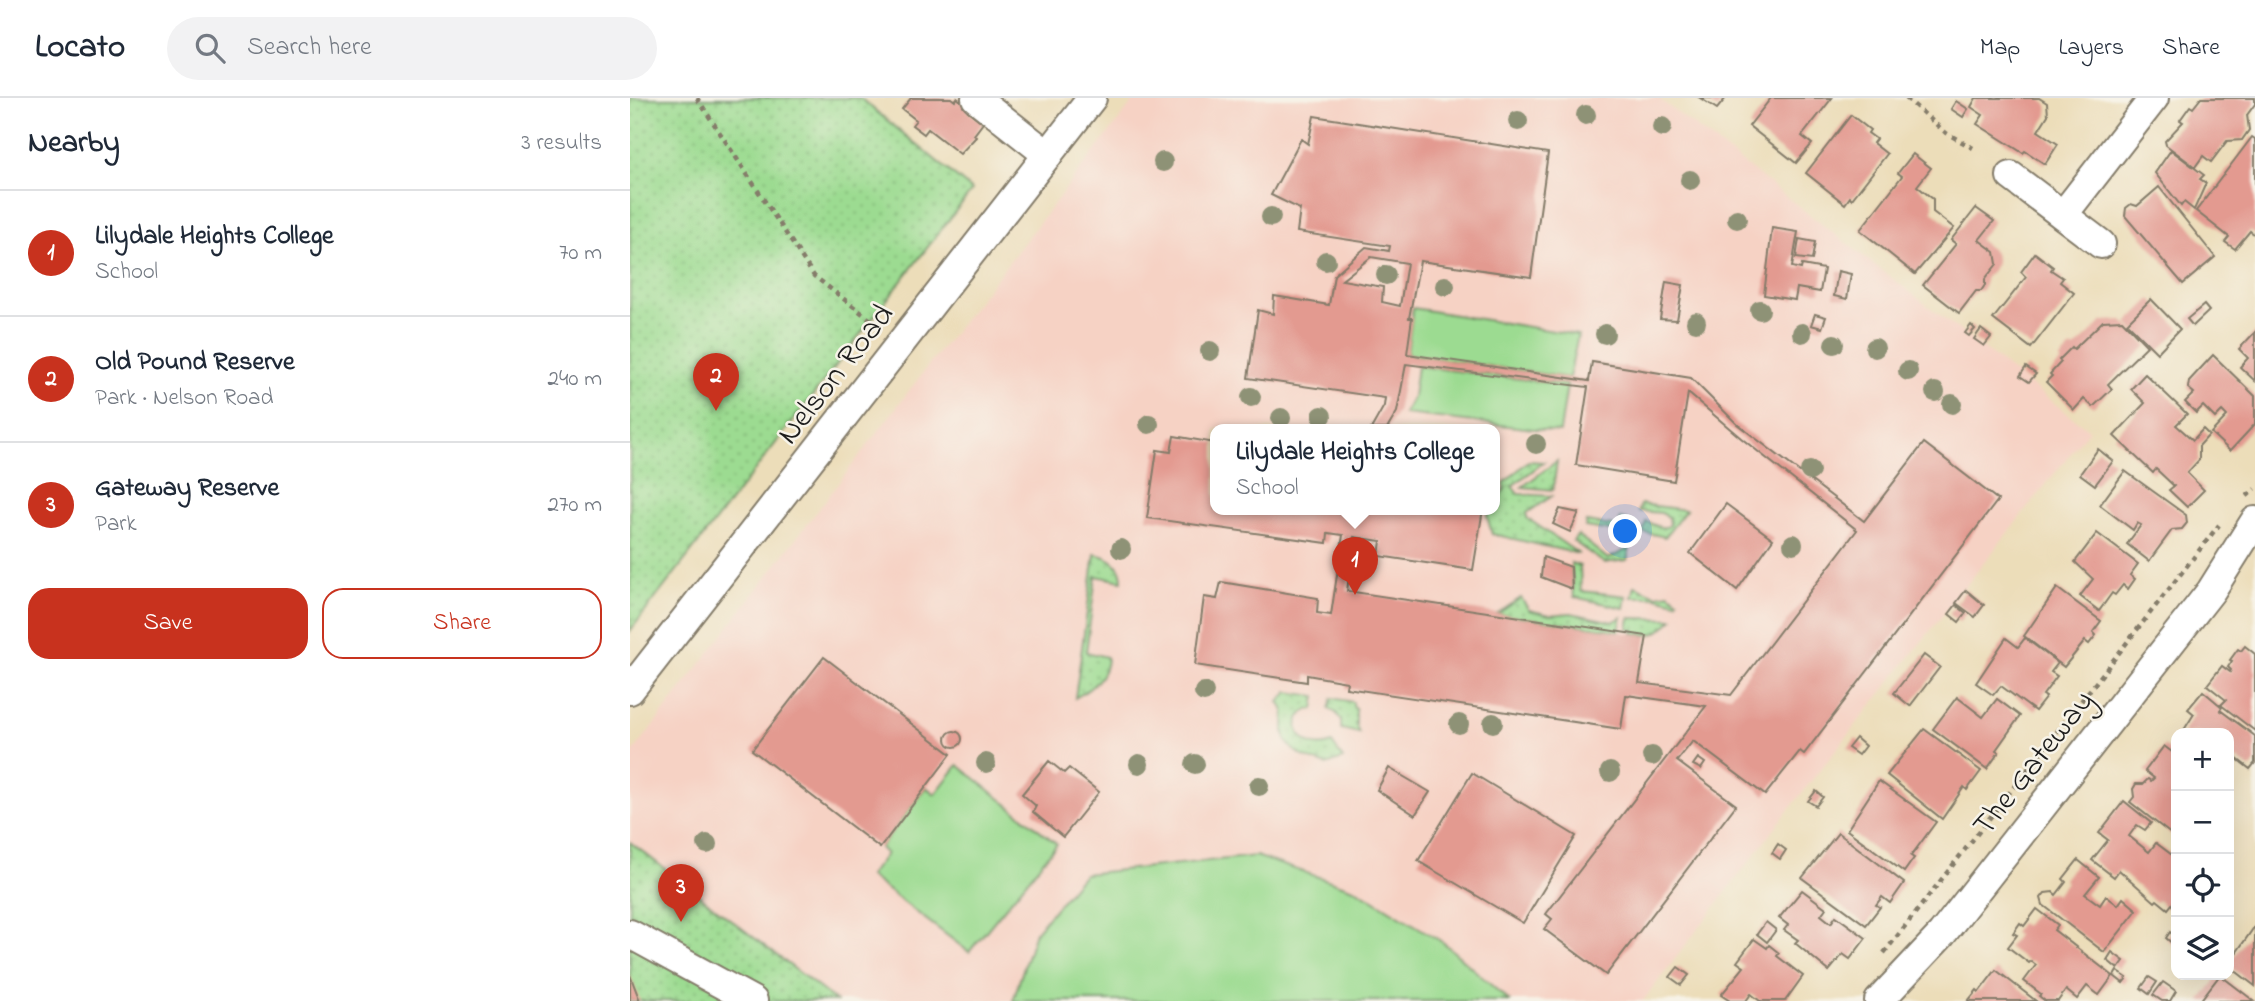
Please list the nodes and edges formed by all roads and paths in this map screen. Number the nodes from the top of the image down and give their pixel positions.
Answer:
1 (697, 98) edge
2 (976, 98) edge
3 (1092, 98) edge
4 (1906, 98) edge
5 (2154, 98) edge
6 (1973, 148) dead end
7 (1048, 155) junction
8 (2011, 176) dead end
9 (2063, 215) junction
10 (2101, 244) dead end
11 (901, 343) junction
12 (2255, 489) edge
13 (2248, 512) edge
14 (2226, 517) dead end
15 (2255, 556) edge
16 (2211, 591) junction
17 (630, 690) edge
18 (630, 934) edge
19 (1880, 958) dead end
20 (1904, 973) junction
21 (753, 1001) edge
22 (1879, 1001) edge
23 (1892, 1001) edge

1 - 11 path
2 - 7 street
3 - 7 street, Nelson Road
4 - 6 path
5 - 9 street
7 - 11 street, Nelson Road
8 - 9 street
9 - 10 street
11 - 17 street, Nelson Road
12 - 13 path
13 - 16 street, The Gateway
14 - 19 path
15 - 16 street, The Gateway
16 - 20 street, The Gateway
18 - 21 street
20 - 22 street, The Gateway
20 - 23 street, The Gateway

